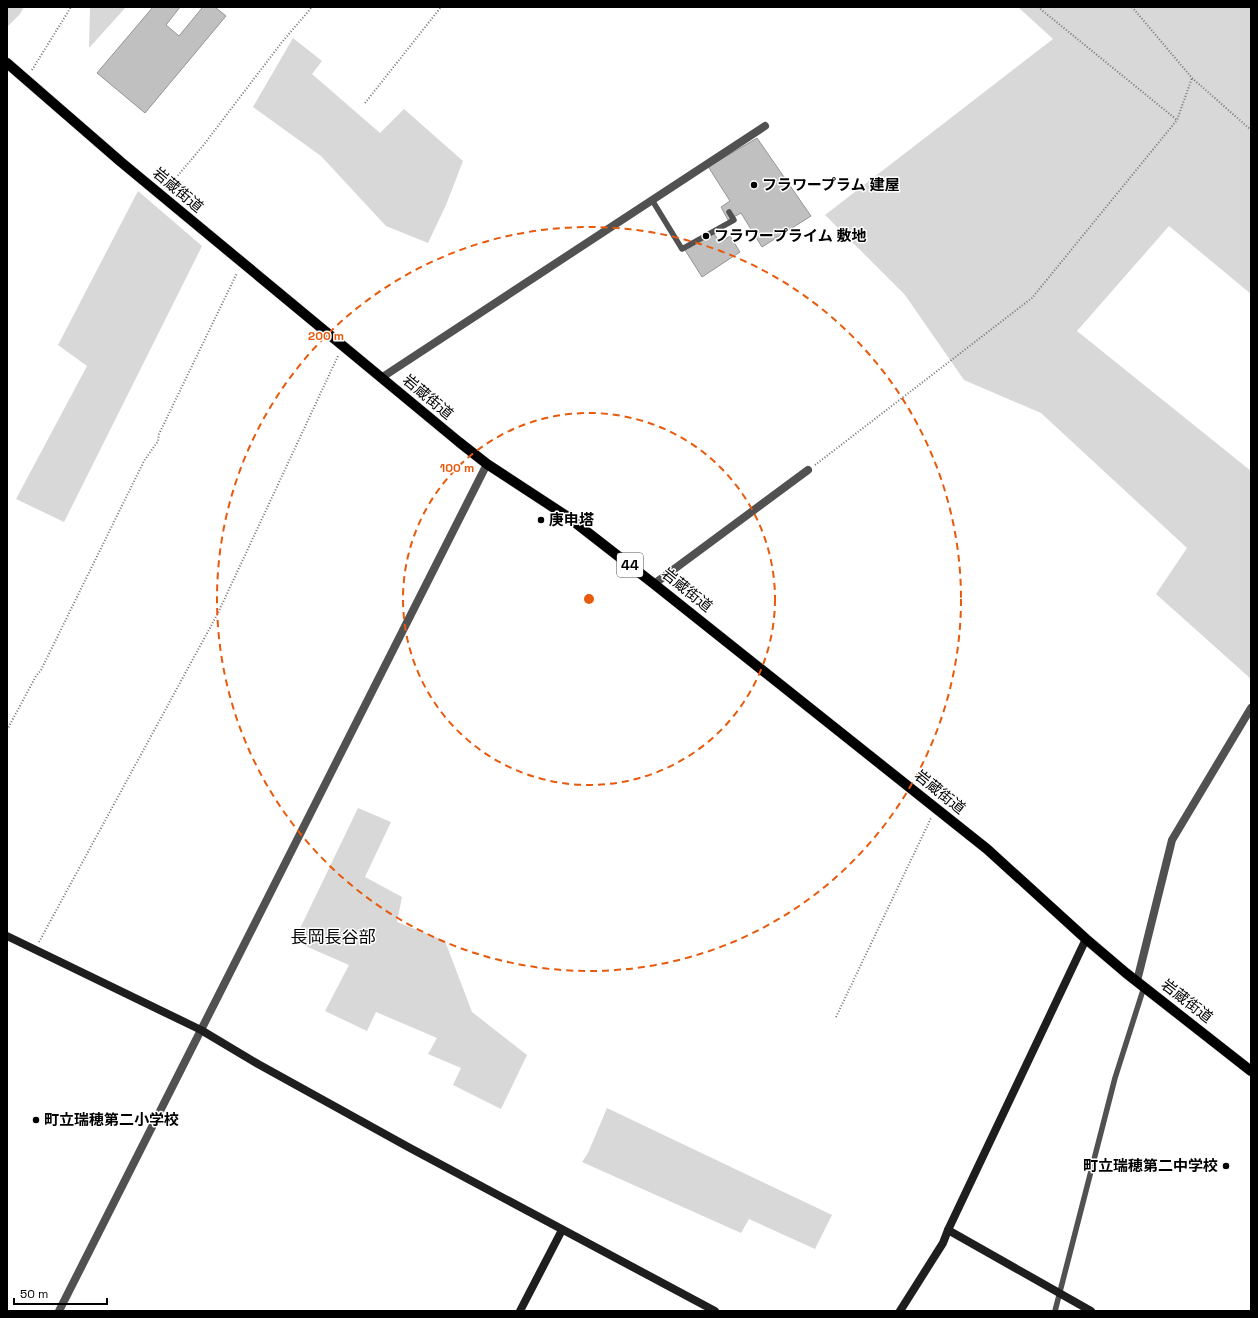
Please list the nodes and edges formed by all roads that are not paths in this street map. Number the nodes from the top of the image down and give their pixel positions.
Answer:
1 (7, 63) edge
2 (764, 126) dead end
3 (652, 200) junction
4 (729, 212) dead end
5 (382, 378) junction
6 (487, 464) junction
7 (808, 470) road end
8 (654, 584) junction
9 (1251, 708) edge
10 (7, 936) edge
11 (1086, 939) junction
12 (1141, 984) junction
13 (201, 1030) junction
14 (1251, 1070) edge
15 (562, 1230) junction
16 (948, 1230) junction
17 (1060, 1294) junction
18 (59, 1311) edge
19 (520, 1311) edge
20 (716, 1311) edge
21 (900, 1311) edge
22 (1055, 1311) edge
23 (1091, 1311) edge

1 - 5 main road, 岩蔵街道 / 44
2 - 3 street
3 - 4 lane
3 - 5 street
5 - 6 main road, 岩蔵街道 / 44
6 - 8 main road, 岩蔵街道 / 44
6 - 13 street
7 - 8 street
8 - 11 main road, 岩蔵街道 / 44
9 - 12 street
10 - 13 street
11 - 12 main road, 岩蔵街道 / 44
11 - 16 street
12 - 14 main road, 岩蔵街道 / 44
12 - 17 lane
13 - 15 street
13 - 18 street
15 - 19 street
15 - 20 street
16 - 17 street
16 - 21 street
17 - 22 lane
17 - 23 street

